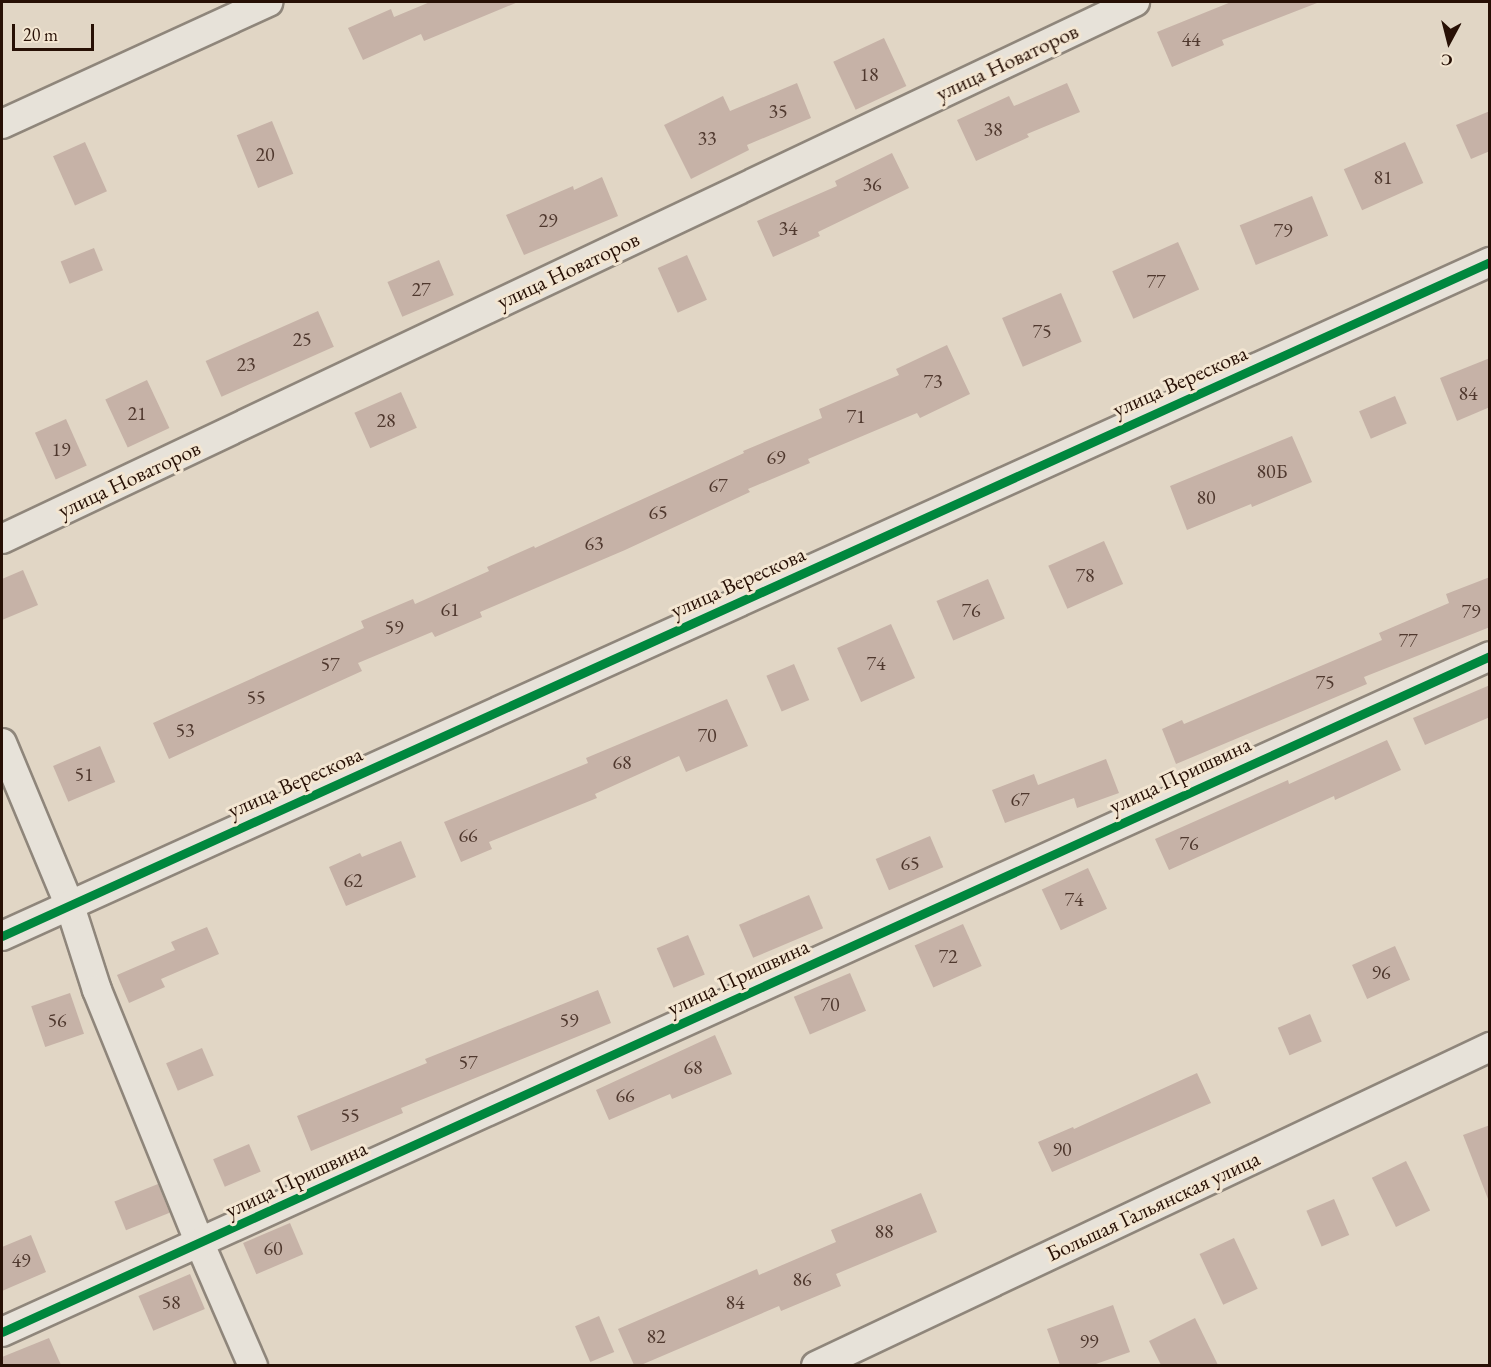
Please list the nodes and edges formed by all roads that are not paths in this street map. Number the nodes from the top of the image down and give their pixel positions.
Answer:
1 (268, 2) edge
2 (1135, 2) edge
3 (2, 124) edge
4 (1490, 262) edge
5 (2, 539) edge
6 (1490, 656) edge
7 (2, 743) edge
8 (70, 906) junction
9 (2, 936) edge
10 (1490, 1047) edge
11 (200, 1244) junction
12 (2, 1332) edge
13 (253, 1365) edge
14 (816, 1365) edge

1 - 3 street
2 - 5 street, улица Новаторов
4 - 8 street, улица Верескова
6 - 11 street, улица Пришвина
7 - 8 street
8 - 9 street, улица Верескова
8 - 11 street
10 - 14 street, Большая Гальянская улица
11 - 12 street, улица Пришвина
11 - 13 street

